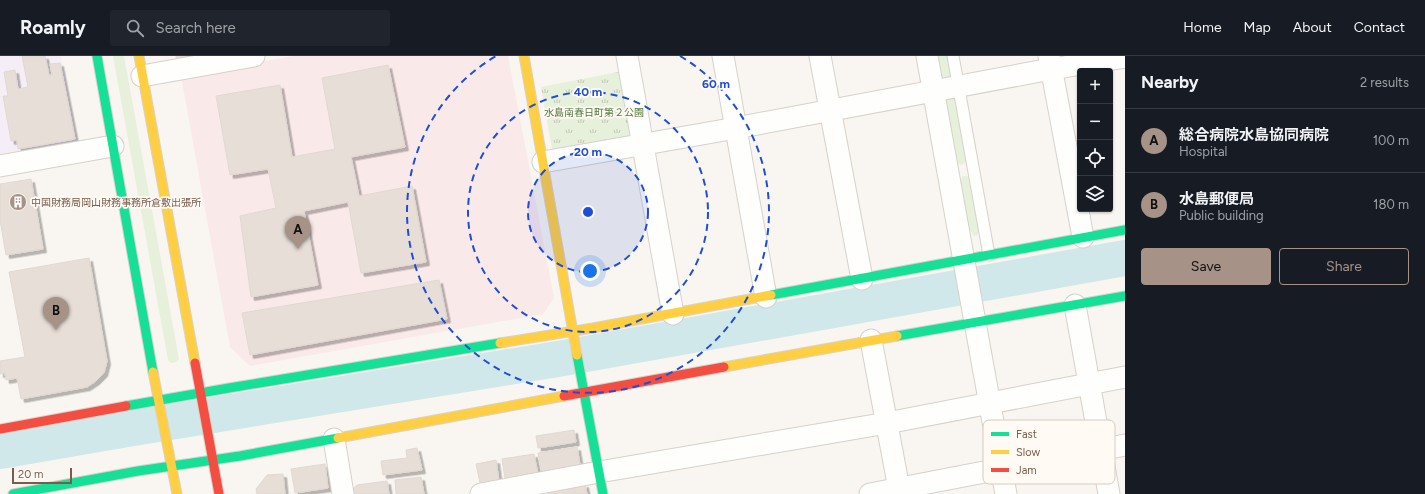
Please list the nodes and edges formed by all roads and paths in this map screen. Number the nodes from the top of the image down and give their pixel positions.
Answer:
1 (97, 56) edge
2 (254, 56) edge
3 (524, 56) edge
4 (627, 56) edge
5 (723, 56) edge
6 (820, 56) edge
7 (927, 56) edge
8 (953, 56) edge
9 (1125, 56) edge
10 (225, 58) edge
11 (1050, 62) edge
12 (141, 66) edge
13 (958, 86) junction
14 (933, 91) junction
15 (830, 110) junction
16 (736, 128) junction
17 (642, 144) junction
18 (113, 146) junction
19 (543, 162) junction
20 (0, 166) edge
21 (1125, 230) edge
22 (1083, 237) junction
23 (989, 255) junction
24 (966, 269) junction
25 (862, 279) junction
26 (1125, 296) edge
27 (766, 297) junction
28 (1075, 305) junction
29 (672, 314) junction
30 (973, 314) junction
31 (573, 332) junction
32 (871, 340) junction
33 (1125, 377) edge
34 (1089, 383) junction
35 (584, 392) junction
36 (200, 393) junction
37 (158, 401) junction
38 (990, 403) junction
39 (993, 420) edge
40 (1096, 420) edge
41 (887, 423) junction
42 (0, 428) edge
43 (334, 439) junction
44 (1125, 445) edge
45 (1115, 447) edge
46 (213, 460) junction
47 (171, 466) junction
48 (599, 472) junction
49 (983, 474) edge
50 (1004, 484) edge
51 (1107, 484) edge
52 (54, 490) edge
53 (899, 491) edge
54 (13, 494) edge
55 (176, 494) edge
56 (219, 494) edge
57 (343, 494) edge
58 (481, 494) edge
59 (603, 494) edge
60 (870, 494) edge
61 (1006, 494) edge
62 (1109, 494) edge

1 - 18 street
2 - 10 street
3 - 19 street
4 - 17 street
5 - 16 street
6 - 15 street
7 - 14 street
8 - 13 lane
9 - 11 street
10 - 12 street
11 - 13 street
11 - 22 street
12 - 36 street
13 - 14 street
13 - 23 lane
14 - 15 street
14 - 24 street
15 - 16 street
15 - 25 street
16 - 17 street
16 - 27 street
17 - 19 street
17 - 29 street
18 - 20 street
18 - 37 street
19 - 31 street
21 - 22 street
22 - 23 street
23 - 24 street
24 - 25 street
24 - 30 street
25 - 27 street
26 - 28 street
27 - 29 street
28 - 30 street
28 - 34 street
29 - 31 street
30 - 32 street
30 - 38 street
31 - 35 street
31 - 36 street
32 - 35 street
32 - 41 street
33 - 34 street
34 - 38 street
34 - 40 street
35 - 43 street
35 - 48 street
36 - 37 street
36 - 46 street
37 - 42 street
37 - 47 street
38 - 39 street
38 - 41 street
41 - 48 street
41 - 53 street
43 - 46 street
43 - 57 street
44 - 45 street
46 - 47 street
46 - 56 street
47 - 52 street
47 - 55 street
48 - 58 street
48 - 59 street
49 - 53 street
50 - 61 street
51 - 62 street
52 - 54 street
53 - 60 street

